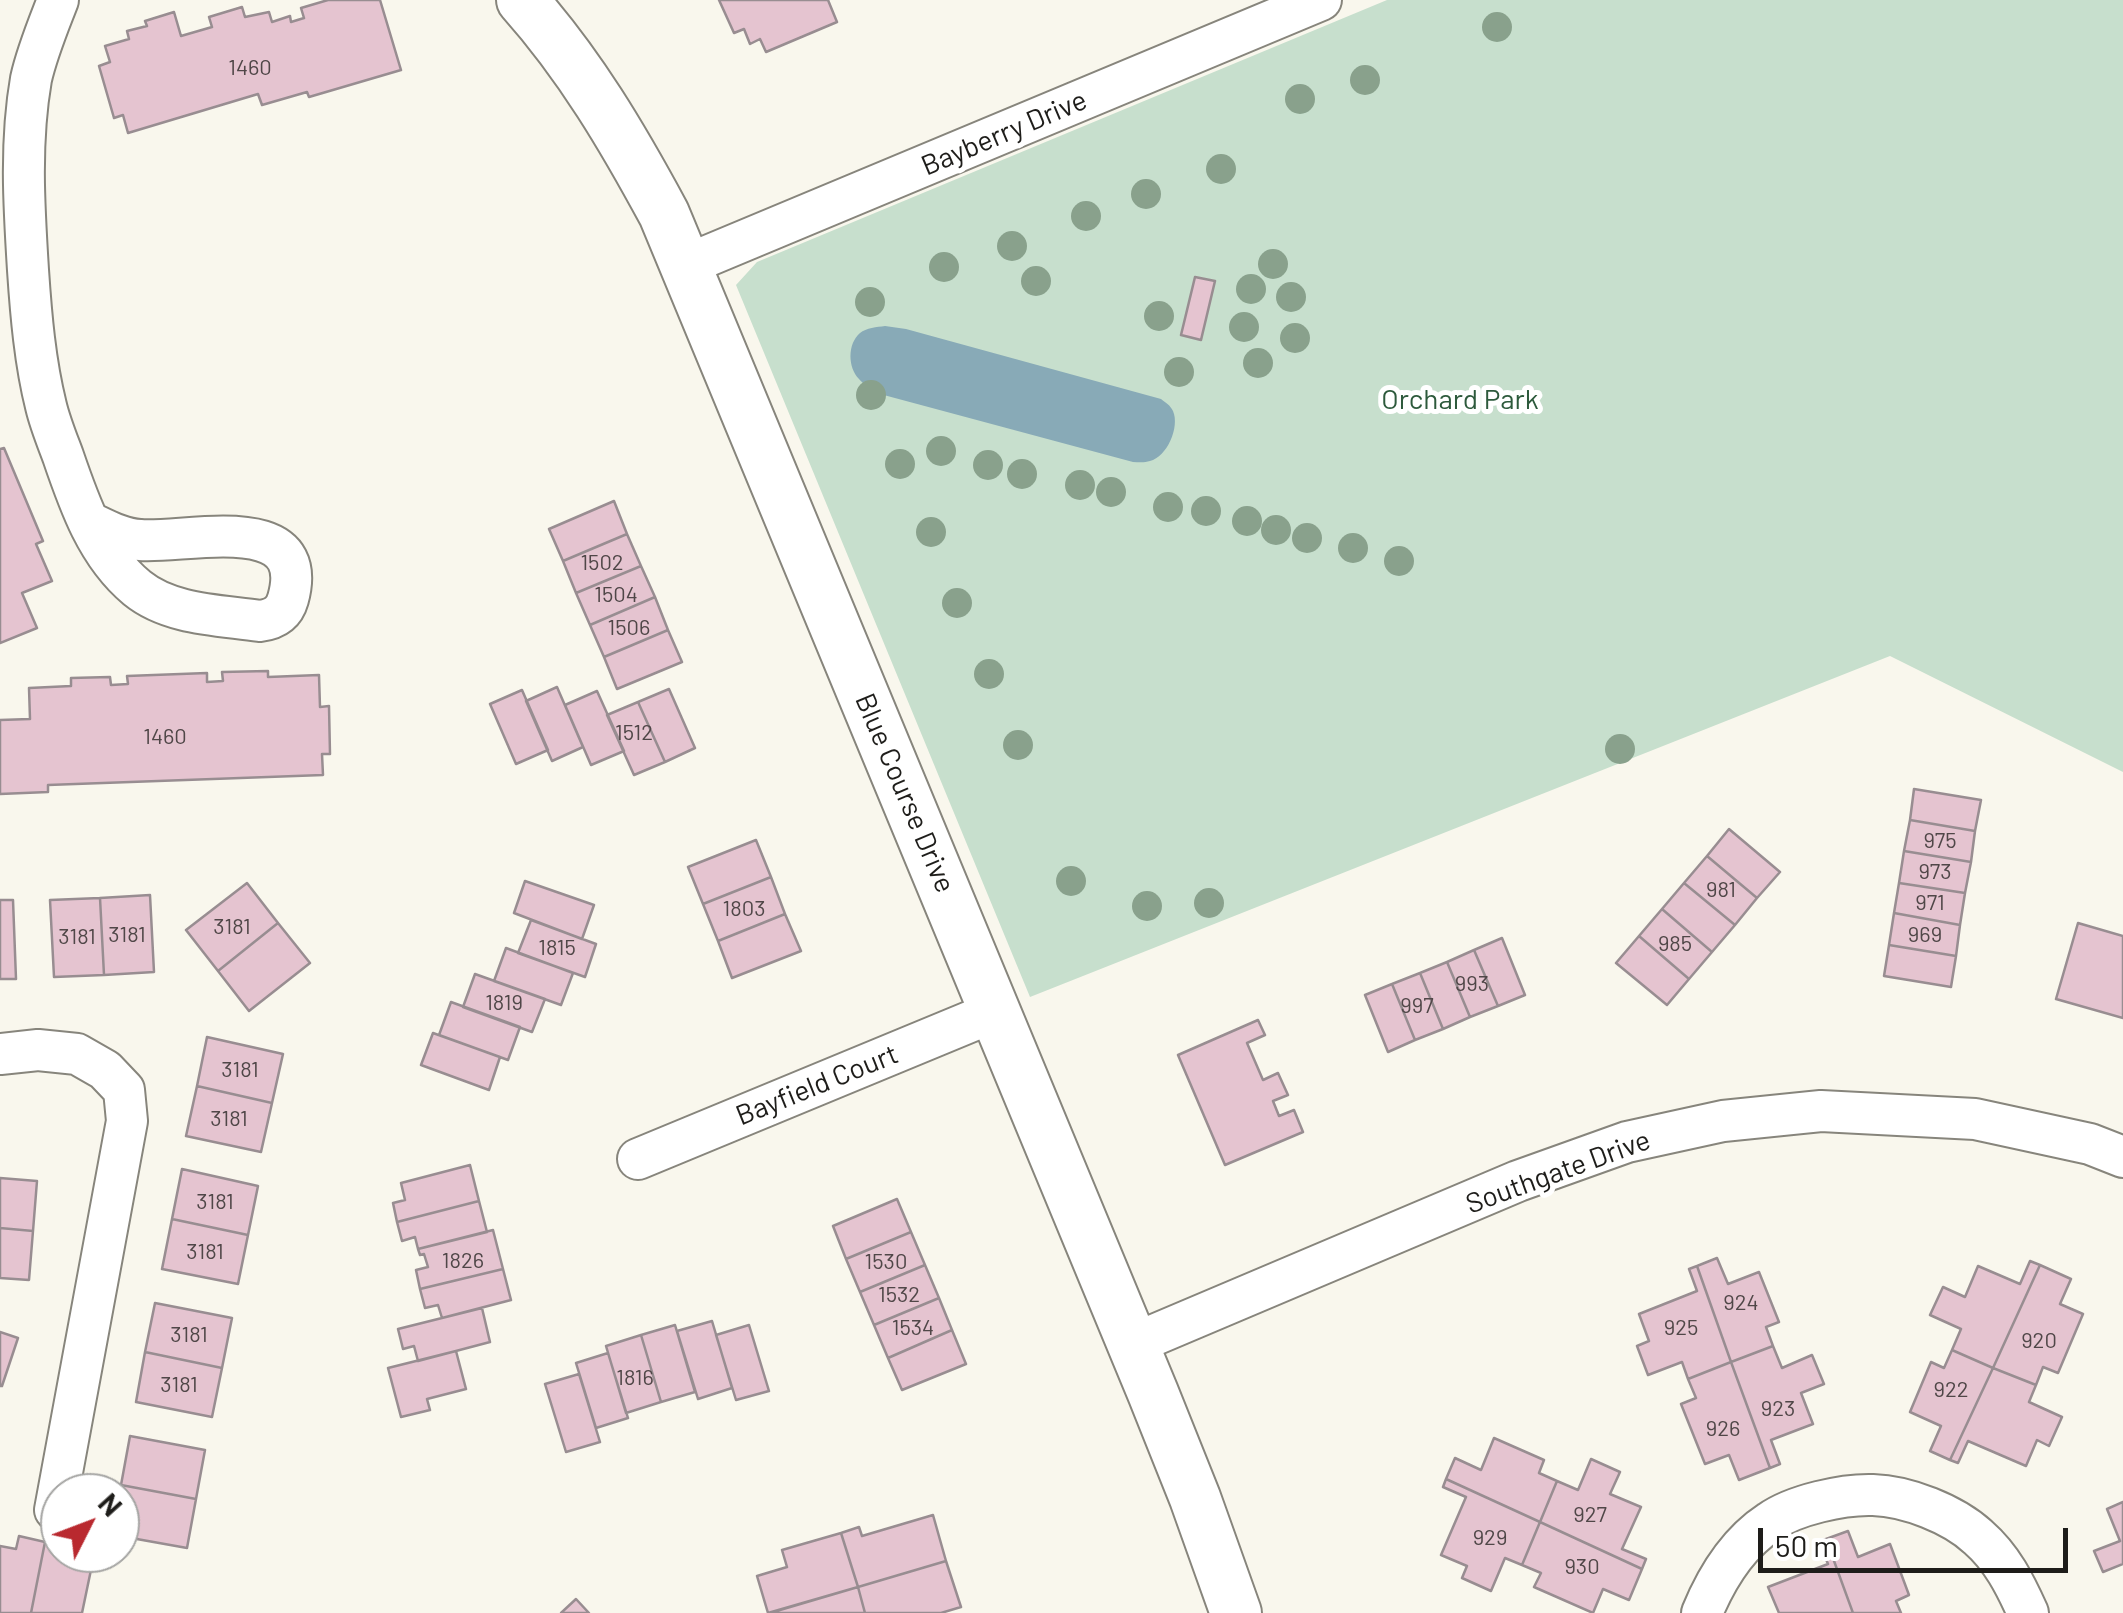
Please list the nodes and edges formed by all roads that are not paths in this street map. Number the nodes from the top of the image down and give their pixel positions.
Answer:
1 (58, 0) edge
2 (522, 0) edge
3 (1321, 0) edge
4 (686, 265) junction
5 (89, 522) dead end
6 (996, 1011) junction
7 (0, 1054) edge
8 (2123, 1157) edge
9 (638, 1159) dead end
10 (1133, 1344) junction
11 (63, 1473) edge
12 (1236, 1613) edge
13 (1702, 1613) edge
14 (2028, 1613) edge

1 - 5 street
2 - 4 main road, Blue Course Drive
3 - 4 street, Bayberry Drive
4 - 6 main road, Blue Course Drive
6 - 9 street, Bayfield Court
6 - 10 main road, Blue Course Drive
7 - 11 street
8 - 10 street, Southgate Drive
10 - 12 main road, Blue Course Drive
13 - 14 street

